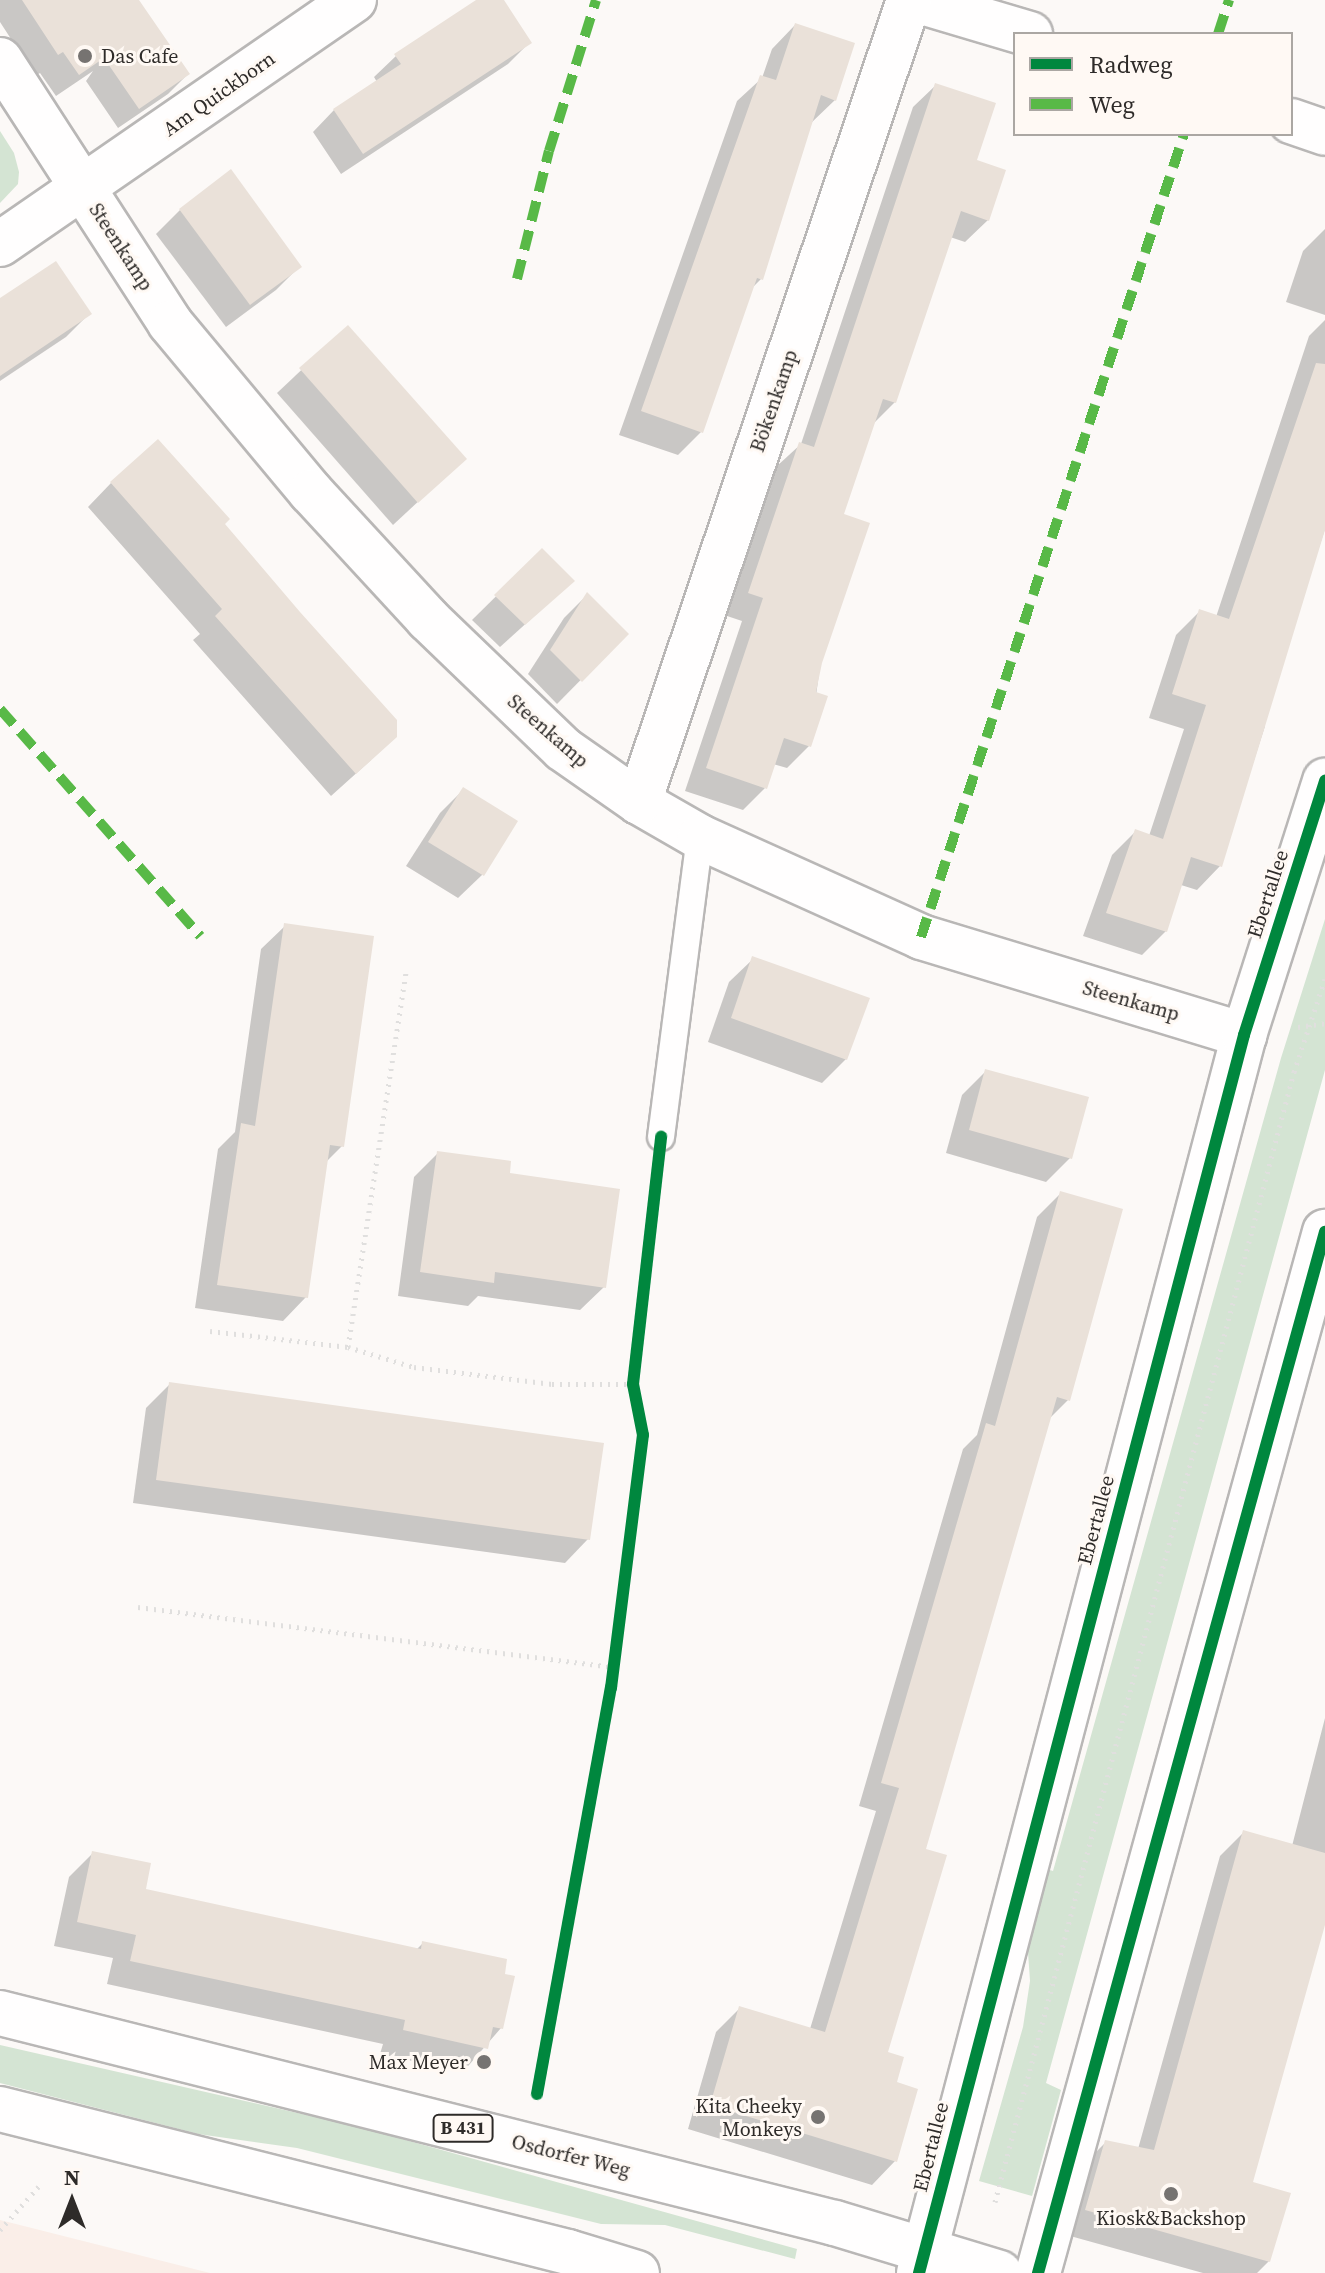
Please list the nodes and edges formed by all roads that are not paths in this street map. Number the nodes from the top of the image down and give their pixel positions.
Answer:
1 (354, 0) edge
2 (912, 0) edge
3 (1023, 32) edge
4 (0, 60) edge
5 (1293, 122) edge
6 (1325, 133) edge
7 (83, 188) junction
8 (0, 244) edge
9 (1325, 781) edge
10 (639, 802) junction
11 (700, 837) junction
12 (1244, 1035) junction
13 (661, 1137) dead end
14 (1325, 1232) edge
15 (0, 2013) edge
16 (0, 2109) edge
17 (922, 2261) edge
18 (637, 2273) edge
19 (1000, 2273) edge
20 (1038, 2273) edge

1 - 7 main road, Am Quickborn
2 - 3 main road
2 - 10 main road, Bökenkamp
4 - 7 main road, Steenkamp
5 - 6 main road
7 - 8 main road, Steenkamp
7 - 10 main road, Steenkamp
9 - 12 main road, Ebertallee
10 - 11 main road, Steenkamp
11 - 12 main road, Steenkamp
11 - 13 lane
12 - 17 main road, Ebertallee
14 - 20 main road
15 - 17 main road, Osdorfer Weg / B 431
16 - 18 main road
17 - 19 main road, Osdorfer Weg / B 431

